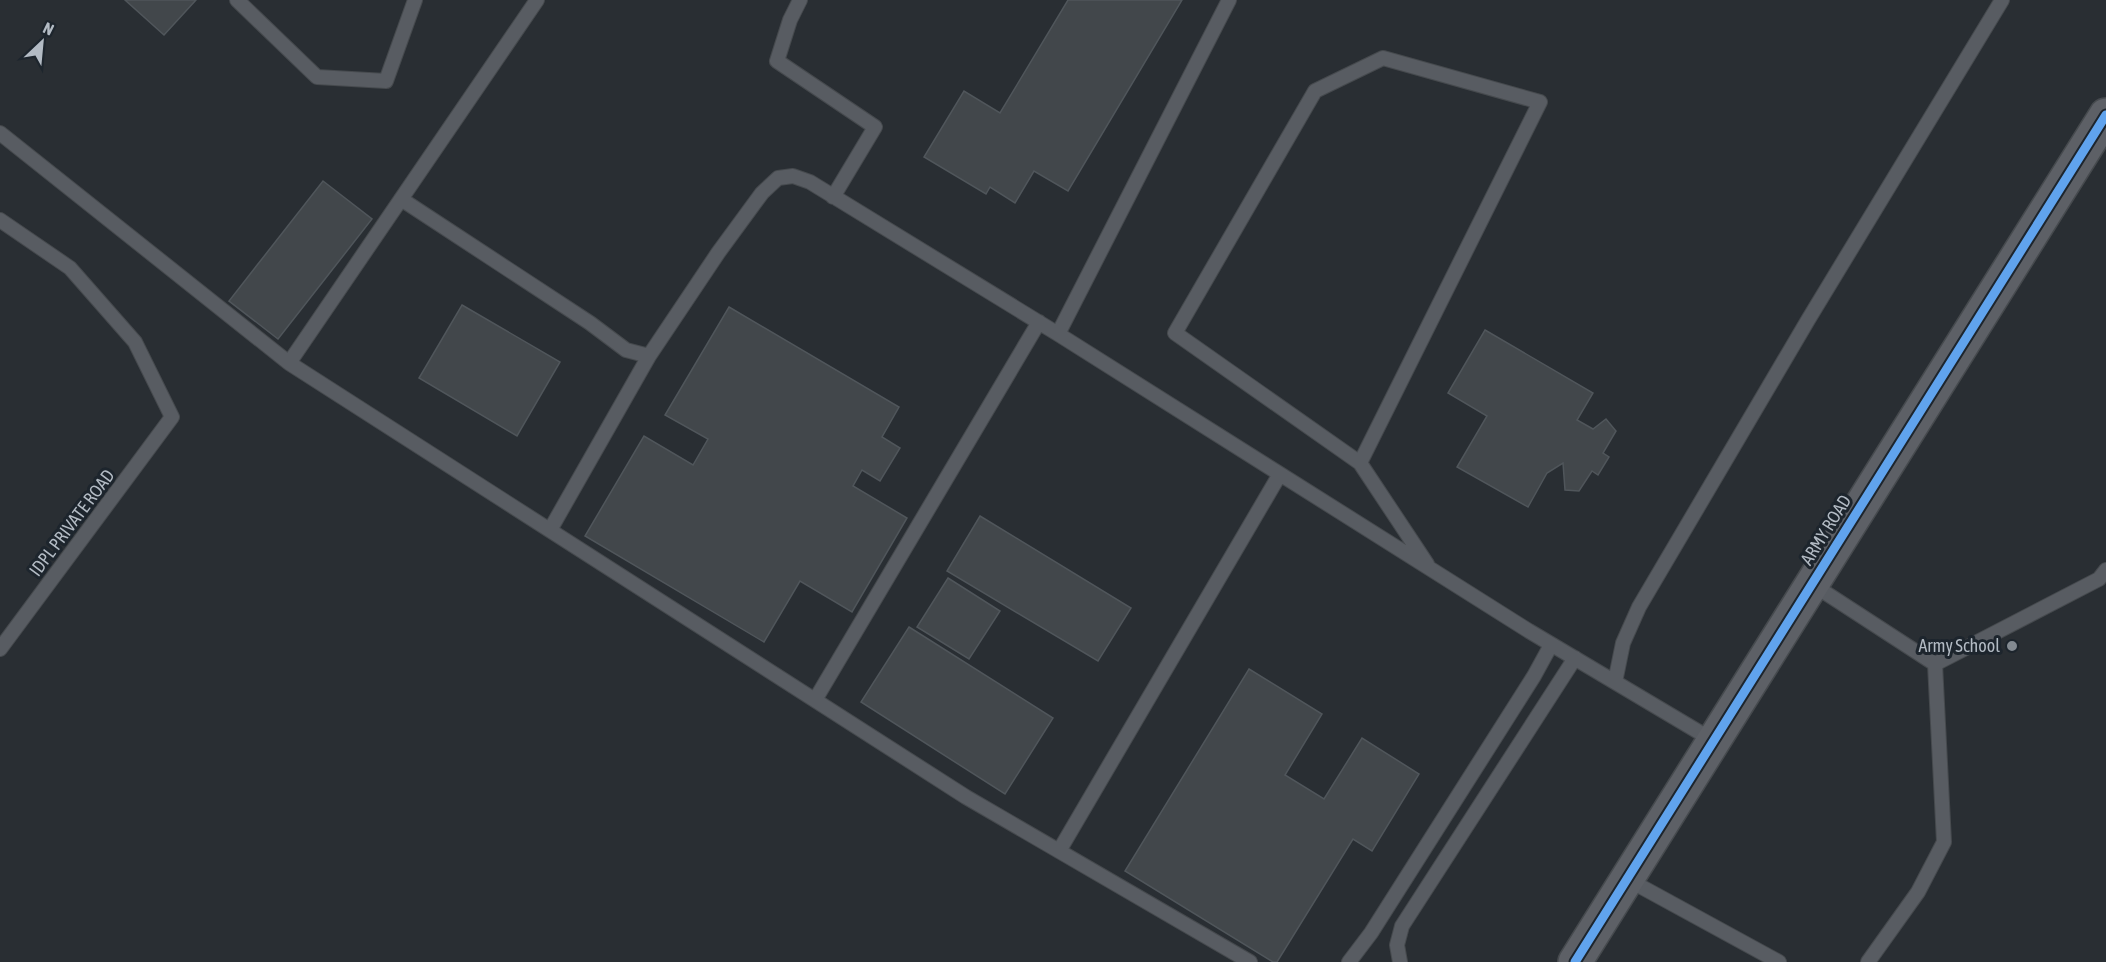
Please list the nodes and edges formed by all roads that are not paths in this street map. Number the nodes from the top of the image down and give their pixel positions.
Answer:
1 (237, 0) edge
2 (415, 0) edge
3 (537, 0) edge
4 (800, 0) edge
5 (1229, 0) edge
6 (2002, 0) edge
7 (2106, 115) edge
8 (0, 133) edge
9 (833, 197) junction
10 (401, 199) junction
11 (0, 220) edge
12 (1039, 322) junction
13 (1058, 334) junction
14 (650, 356) junction
15 (289, 363) junction
16 (1360, 463) junction
17 (1280, 474) junction
18 (550, 530) junction
19 (1430, 568) junction
20 (2106, 570) edge
21 (1812, 584) junction
22 (1551, 645) junction
23 (0, 649) edge
24 (1575, 658) junction
25 (1935, 664) junction
26 (1615, 682) junction
27 (815, 700) junction
28 (1714, 741) junction
29 (1059, 851) junction
30 (1627, 879) junction
31 (1250, 962) edge
32 (1349, 962) edge
33 (1400, 962) edge
34 (1575, 962) edge
35 (1779, 962) edge
36 (1868, 962) edge

1 - 2 lane
3 - 10 lane
4 - 9 lane
5 - 13 lane
6 - 26 lane
7 - 21 street, ARMY ROAD
8 - 15 lane
9 - 12 lane
9 - 14 lane
10 - 14 lane
10 - 15 lane
11 - 23 lane, IDPL PRIVATE ROAD
12 - 13 lane
12 - 27 lane
13 - 17 lane
14 - 18 lane
15 - 18 lane
16 - 16 lane
16 - 19 lane
17 - 19 lane
17 - 29 lane
18 - 27 lane
19 - 22 lane
20 - 25 lane
21 - 25 lane
21 - 28 street, ARMY ROAD
22 - 24 lane
22 - 32 lane
24 - 26 lane
24 - 33 lane
25 - 36 lane
26 - 28 lane
27 - 29 lane
28 - 30 street, ARMY ROAD
29 - 31 lane
30 - 34 street, ARMY ROAD
30 - 35 lane

